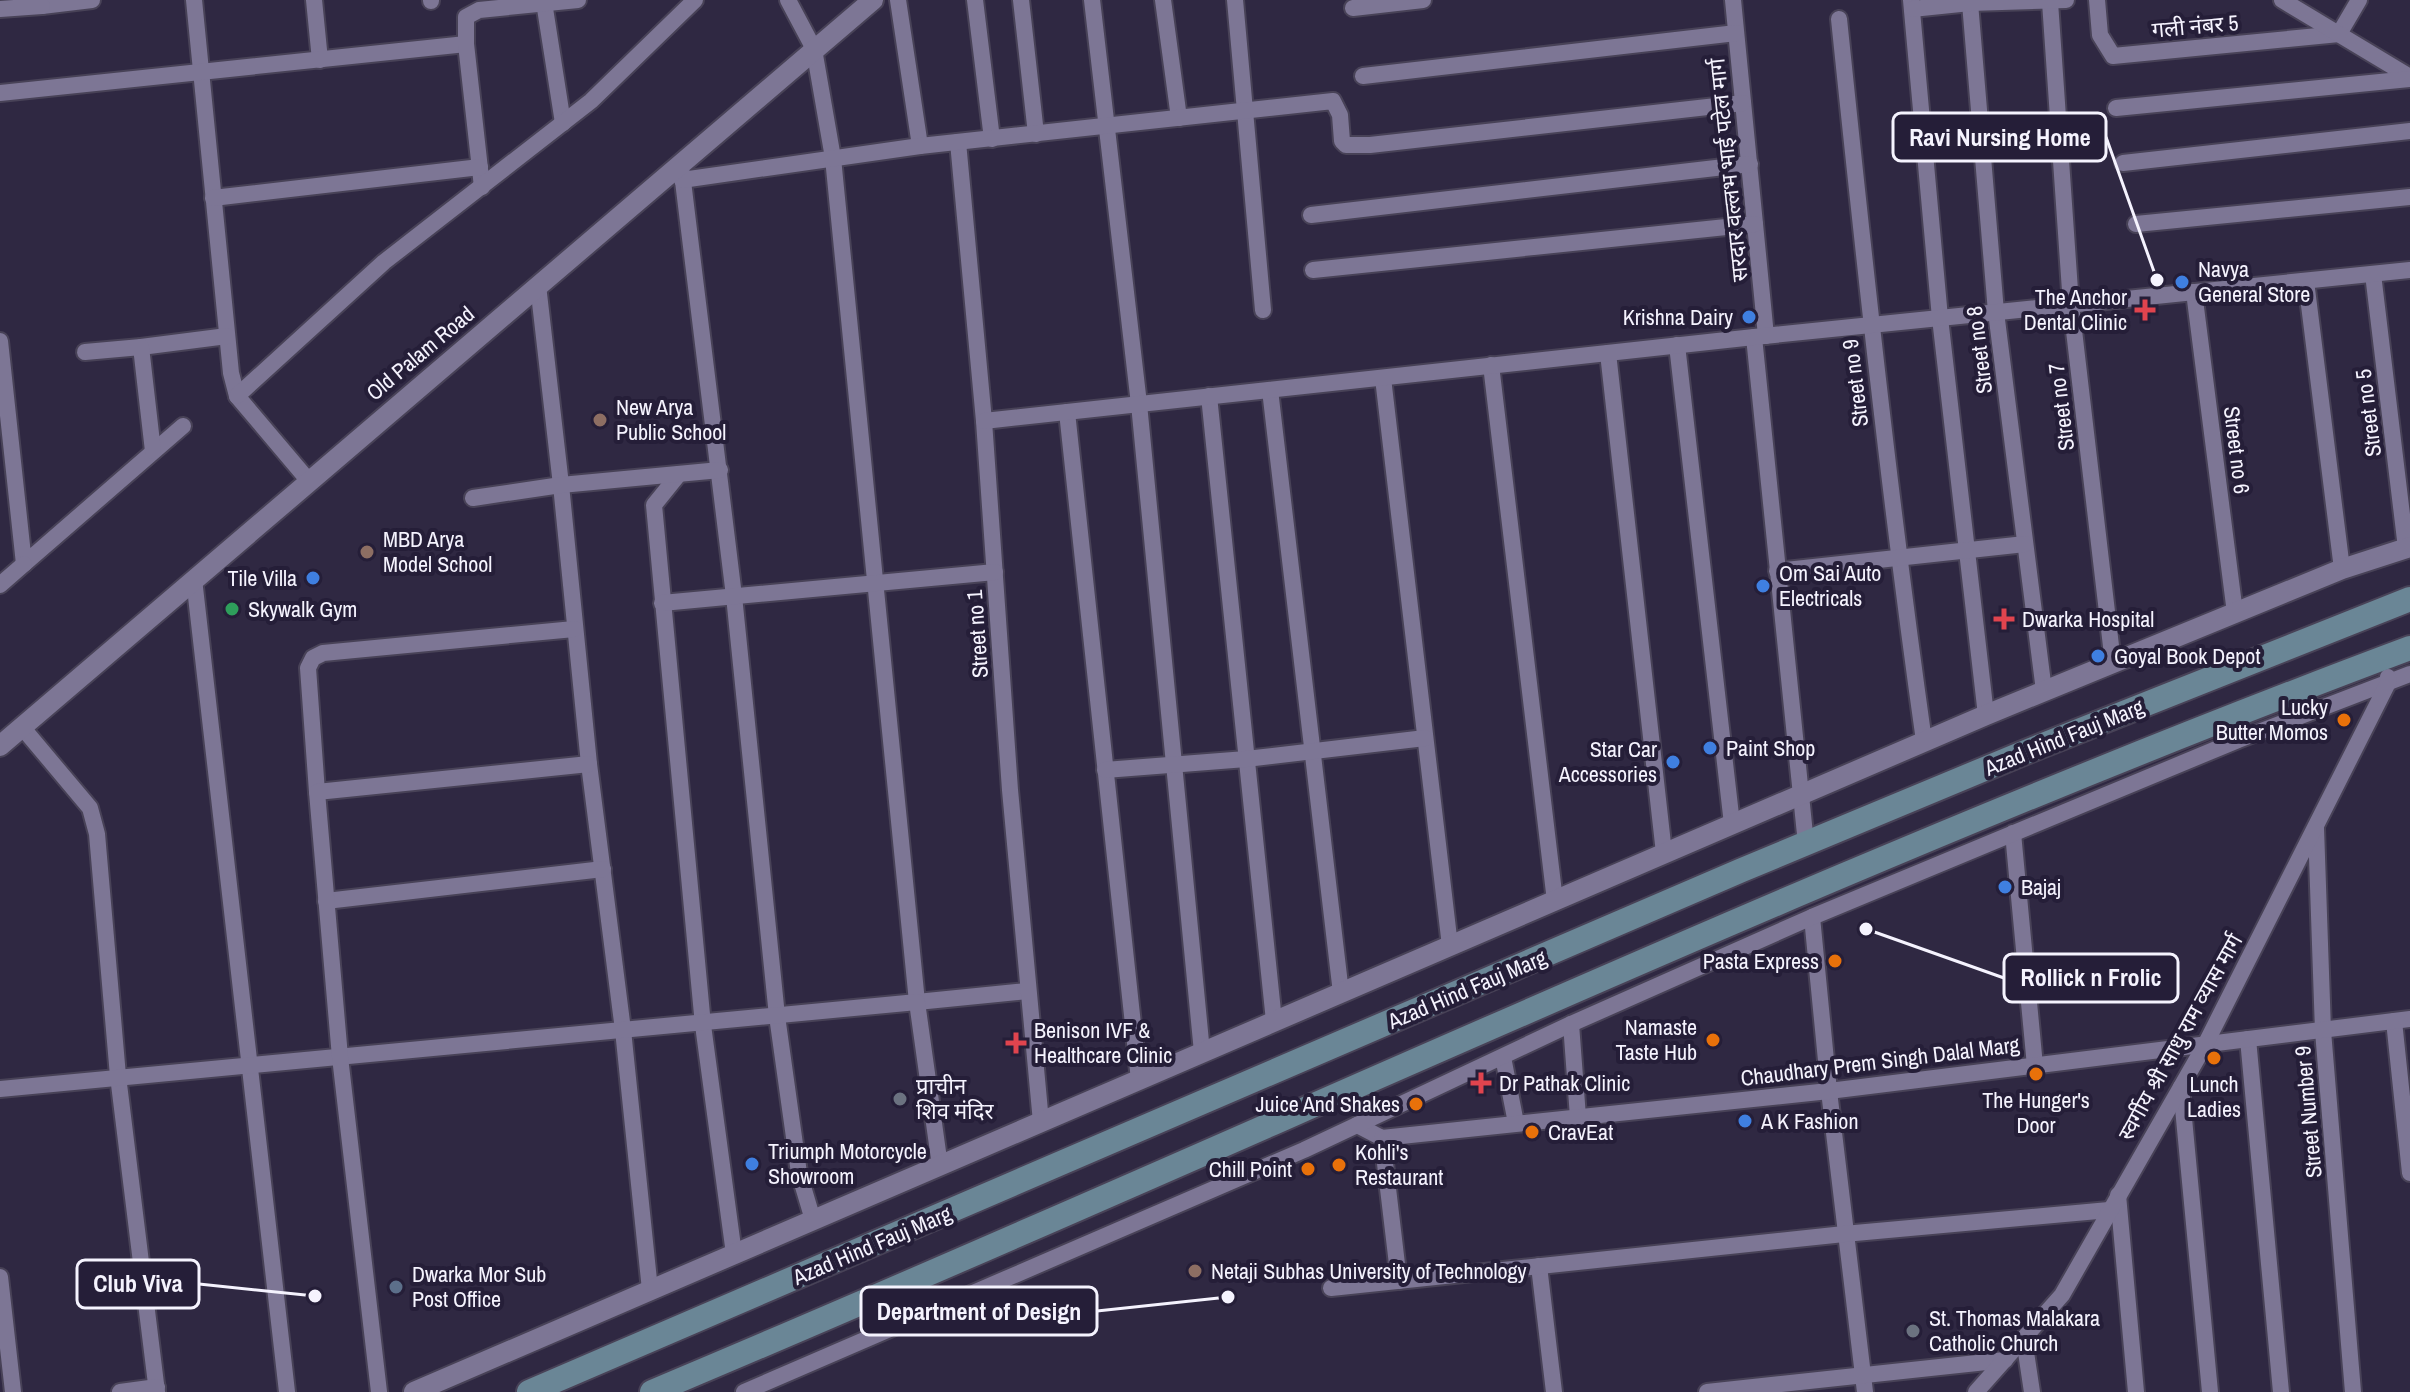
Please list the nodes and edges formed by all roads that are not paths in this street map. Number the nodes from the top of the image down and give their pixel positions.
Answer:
1 (92, 0) edge
2 (194, 0) edge
3 (314, 0) edge
4 (578, 0) edge
5 (695, 0) edge
6 (788, 0) edge
7 (873, 0) edge
8 (898, 0) edge
9 (975, 0) edge
10 (1021, 0) edge
11 (1092, 0) edge
12 (1163, 0) edge
13 (1235, 0) edge
14 (1423, 0) edge
15 (1733, 0) edge
16 (2097, 0) edge
17 (2282, 0) edge
18 (2359, 0) edge
19 (2058, 1) edge
20 (544, 2) junction
21 (42, 3) edge
22 (1970, 3) junction
23 (1912, 4) edge
24 (1353, 8) dead end
25 (0, 9) edge
26 (1839, 19) dead end
27 (1736, 33) junction
28 (2339, 34) junction
29 (466, 44) junction
30 (814, 49) junction
31 (320, 60) junction
32 (201, 72) junction
33 (1363, 76) dead end
34 (2410, 78) edge
35 (0, 93) edge
36 (1743, 103) junction
37 (2116, 108) dead end
38 (1247, 111) junction
39 (1179, 118) junction
40 (563, 123) junction
41 (1105, 126) junction
42 (2410, 131) edge
43 (1036, 134) junction
44 (992, 139) junction
45 (958, 142) junction
46 (920, 146) junction
47 (833, 158) junction
48 (2123, 163) dead end
49 (1750, 164) junction
50 (480, 167) junction
51 (681, 172) junction
52 (482, 187) junction
53 (2410, 197) edge
54 (213, 198) junction
55 (1311, 215) dead end
56 (1755, 224) junction
57 (2136, 224) dead end
58 (1313, 270) dead end
59 (2410, 270) edge
60 (2373, 274) junction
61 (2306, 281) junction
62 (538, 285) junction
63 (2194, 292) junction
64 (2071, 305) junction
65 (1263, 310) dead end
66 (1996, 312) junction
67 (1940, 318) junction
68 (1870, 325) junction
69 (227, 336) junction
70 (1760, 336) junction
71 (0, 341) edge
72 (1677, 345) junction
73 (141, 347) junction
74 (85, 352) dead end
75 (1608, 353) junction
76 (1491, 365) junction
77 (1383, 378) junction
78 (1270, 390) junction
79 (237, 396) junction
80 (1209, 396) junction
81 (1139, 404) junction
82 (1067, 412) junction
83 (984, 421) junction
84 (183, 426) dead end
85 (153, 451) junction
86 (720, 470) junction
87 (679, 474) junction
88 (308, 480) junction
89 (561, 485) junction
90 (473, 498) dead end
91 (2025, 544) junction
92 (2408, 547) edge
93 (1966, 550) junction
94 (1898, 558) junction
95 (24, 564) junction
96 (2342, 569) junction
97 (1777, 571) junction
98 (995, 572) junction
99 (194, 579) junction
100 (876, 584) junction
101 (0, 585) edge
102 (734, 596) junction
103 (2410, 599) edge
104 (662, 603) junction
105 (2235, 613) junction
106 (574, 629) junction
107 (2410, 648) edge
108 (2113, 663) junction
109 (2384, 670) junction
110 (2410, 674) edge
111 (2044, 691) junction
112 (1986, 715) junction
113 (22, 727) junction
114 (1425, 738) junction
115 (1924, 741) junction
116 (0, 746) edge
117 (1313, 750) junction
118 (1246, 759) junction
119 (589, 764) junction
120 (1174, 764) junction
121 (1105, 770) junction
122 (317, 792) junction
123 (1800, 795) junction
124 (1732, 824) junction
125 (2316, 827) junction
126 (2013, 833) junction
127 (1806, 844) junction
128 (1664, 853) junction
129 (603, 869) junction
130 (326, 901) junction
131 (1555, 901) junction
132 (1812, 917) junction
133 (1450, 946) junction
134 (1027, 991) junction
135 (1341, 993) junction
136 (917, 1002) junction
137 (777, 1016) junction
138 (2402, 1020) edge
139 (1274, 1021) junction
140 (704, 1023) junction
141 (1571, 1024) junction
142 (623, 1030) junction
143 (2323, 1031) junction
144 (2248, 1039) junction
145 (2205, 1045) junction
146 (1202, 1052) junction
147 (340, 1057) junction
148 (1503, 1057) junction
149 (251, 1064) junction
150 (2035, 1066) junction
151 (118, 1076) junction
152 (1139, 1080) junction
153 (2181, 1087) junction
154 (0, 1089) edge
155 (1829, 1091) junction
156 (1578, 1117) junction
157 (1041, 1122) junction
158 (1516, 1123) junction
159 (1357, 1125) junction
160 (1382, 1138) junction
161 (940, 1166) junction
162 (2410, 1173) edge
163 (2118, 1195) junction
164 (2109, 1210) junction
165 (813, 1220) junction
166 (1844, 1234) junction
167 (734, 1254) junction
168 (1539, 1266) junction
169 (0, 1277) edge
170 (1399, 1281) junction
171 (1331, 1288) dead end
172 (650, 1290) junction
173 (2024, 1339) junction
174 (2005, 1360) junction
175 (1863, 1384) edge
176 (157, 1390) edge
177 (13, 1392) edge
178 (120, 1392) edge
179 (287, 1392) edge
180 (379, 1392) edge
181 (414, 1392) edge
182 (529, 1392) edge
183 (652, 1392) edge
184 (744, 1392) edge
185 (1554, 1392) edge
186 (1707, 1392) edge
187 (1976, 1392) edge
188 (2032, 1392) edge
189 (2136, 1392) edge
190 (2210, 1392) edge
191 (2281, 1392) edge
192 (2353, 1392) edge

1 - 21 street
2 - 32 street
3 - 31 street
4 - 20 street
5 - 40 street
6 - 30 street
7 - 30 street, Old Palam Road
8 - 46 street
9 - 44 street
10 - 43 street
11 - 41 street
12 - 39 street
13 - 38 street
14 - 24 street
15 - 27 street, सरदार वल्लभ भाई पटेल मार्ग
16 - 28 street, गली नंबर 5
17 - 28 street
18 - 28 street
19 - 22 street
19 - 64 street, Street no 7
20 - 29 street
20 - 40 street
21 - 25 street
22 - 23 street
22 - 66 street, Street no 8
23 - 67 street
26 - 68 street, Street no 9
27 - 33 street
27 - 36 street, सरदार वल्लभ भाई पटेल मार्ग
28 - 34 street
29 - 31 street
29 - 50 street
30 - 47 street
30 - 51 street, Old Palam Road
31 - 32 street
32 - 35 street
32 - 54 street
34 - 37 street
36 - 38 street
36 - 49 street, सरदार वल्लभ भाई पटेल मार्ग
38 - 39 street
38 - 65 street
39 - 41 street
40 - 52 street
41 - 43 street
41 - 81 street
42 - 48 street
43 - 44 street
44 - 45 street
45 - 46 street
45 - 83 street, Street no 1
46 - 47 street
47 - 51 street
47 - 100 street
49 - 55 street
49 - 56 street, सरदार वल्लभ भाई पटेल मार्ग
50 - 52 street
50 - 54 street
51 - 62 street, Old Palam Road
51 - 86 street
52 - 79 street
53 - 57 street
54 - 69 street
56 - 58 street
56 - 70 street, सरदार वल्लभ भाई पटेल मार्ग
59 - 60 street
60 - 61 street
60 - 92 street, Street no 5
61 - 63 street
61 - 96 street
62 - 88 street, Old Palam Road
62 - 89 street
63 - 64 street
63 - 105 street, Street no 6
64 - 66 street
64 - 108 street, Street no 7
66 - 67 street
66 - 91 street, Street no 8
67 - 68 street
67 - 93 street
68 - 70 street
68 - 94 street, Street no 9
69 - 73 street
69 - 79 street
70 - 72 street
70 - 97 street, सरदार वल्लभ भाई पटेल मार्ग
71 - 95 street
72 - 75 street
72 - 124 street
73 - 74 street
73 - 85 street
75 - 76 street
75 - 128 street
76 - 77 street
76 - 131 street
77 - 78 street
77 - 114 street
78 - 80 street
78 - 117 street
79 - 88 street
80 - 81 street
80 - 118 street
81 - 82 street
81 - 120 street
82 - 83 street
82 - 121 street
83 - 98 street, Street no 1
84 - 85 street
85 - 95 street
86 - 87 street
86 - 102 street
87 - 89 street
87 - 104 street
88 - 99 street, Old Palam Road
89 - 90 street
89 - 106 street
91 - 93 street
91 - 111 street, Street no 8
92 - 96 street
93 - 94 street
93 - 112 street
94 - 97 street
94 - 115 street, Street no 9
95 - 101 street
96 - 105 street
97 - 123 street, सरदार वल्लभ भाई पटेल मार्ग
98 - 100 street
98 - 134 street, Street no 1
99 - 113 street, Old Palam Road
99 - 149 street
100 - 102 street
100 - 136 street
102 - 104 street
102 - 137 street
103 - 127 main road, Azad Hind Fauj Marg
104 - 140 street
105 - 108 street
106 - 119 street
106 - 122 street
107 - 109 main road, Azad Hind Fauj Marg
108 - 111 street
109 - 110 street
109 - 125 street, स्वर्गीय श्री साधु राम व्यास मार्ग
109 - 126 street
109 - 183 main road, Azad Hind Fauj Marg
111 - 112 street
112 - 115 street
113 - 116 street, Old Palam Road
113 - 151 street
114 - 117 street
114 - 133 street
115 - 123 street
117 - 118 street
117 - 135 street
118 - 120 street
118 - 139 street
119 - 122 street
119 - 129 street
120 - 121 street
120 - 146 street
121 - 152 street
122 - 130 street
123 - 124 street
123 - 127 street, सरदार वल्लभ भाई पटेल मार्ग
124 - 128 street
125 - 143 street, Street Number 9
125 - 145 street, स्वर्गीय श्री साधु राम व्यास मार्ग
126 - 132 street
126 - 150 street
127 - 182 main road, Azad Hind Fauj Marg
128 - 131 street
129 - 130 street
129 - 142 street
130 - 147 street
131 - 133 street
132 - 141 street
132 - 155 street
133 - 135 street
134 - 136 street
134 - 157 street, Street no 1
135 - 139 street
136 - 137 street
136 - 161 street
137 - 140 street
137 - 165 street
138 - 143 street, Chaudhary Prem Singh Dalal Marg
138 - 162 street
139 - 146 street
140 - 142 street
140 - 167 street
141 - 148 street
141 - 156 street
142 - 147 street
142 - 172 street
143 - 144 street, Chaudhary Prem Singh Dalal Marg
143 - 192 street, Street Number 9
144 - 145 street, Chaudhary Prem Singh Dalal Marg
144 - 191 street
145 - 150 street, Chaudhary Prem Singh Dalal Marg
145 - 153 street, स्वर्गीय श्री साधु राम व्यास मार्ग
146 - 152 street
147 - 149 street
147 - 180 street
148 - 158 street
148 - 159 street
149 - 151 street
149 - 179 street
150 - 155 street, Chaudhary Prem Singh Dalal Marg
151 - 154 street
151 - 176 street
152 - 157 street
153 - 163 street, स्वर्गीय श्री साधु राम व्यास मार्ग
153 - 190 street
155 - 156 street, Chaudhary Prem Singh Dalal Marg
155 - 166 street
156 - 158 street, Chaudhary Prem Singh Dalal Marg
157 - 161 street
158 - 160 street, Chaudhary Prem Singh Dalal Marg
159 - 160 street
159 - 184 street
160 - 170 street
161 - 165 street
163 - 164 street, स्वर्गीय श्री साधु राम व्यास मार्ग
163 - 189 street
164 - 166 street
164 - 173 street, स्वर्गीय श्री साधु राम व्यास मार्ग
165 - 167 street
166 - 168 street
166 - 175 street
167 - 172 street
168 - 170 street
168 - 185 street
169 - 177 street
170 - 171 street
172 - 181 street
173 - 174 street, स्वर्गीय श्री साधु राम व्यास मार्ग
173 - 188 street
174 - 175 street
174 - 187 street, स्वर्गीय श्री साधु राम व्यास मार्ग
175 - 186 street
176 - 178 street

